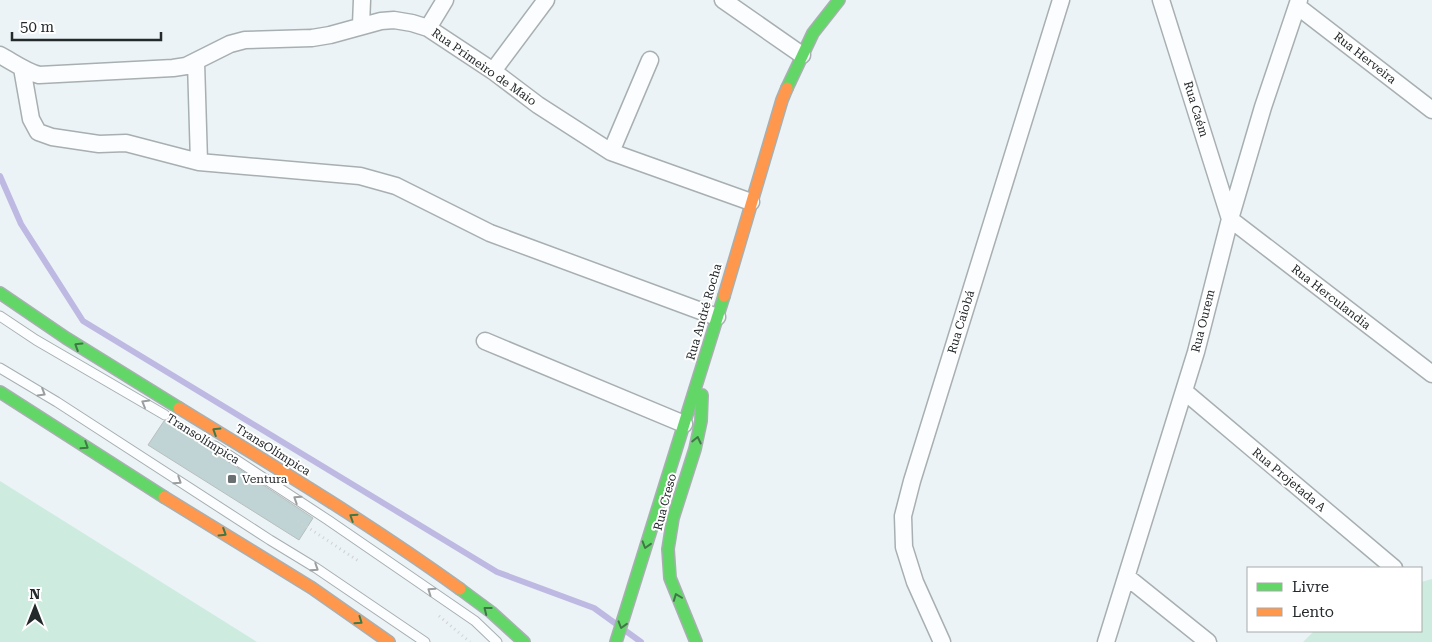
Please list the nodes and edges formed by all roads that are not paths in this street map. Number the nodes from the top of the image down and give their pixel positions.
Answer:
1 (362, 0) edge
2 (445, 0) edge
3 (546, 0) edge
4 (724, 0) edge
5 (839, 0) edge
6 (1061, 0) edge
7 (1162, 0) edge
8 (1298, 3) edge
9 (361, 26) junction
10 (428, 28) junction
11 (0, 55) edge
12 (802, 55) junction
13 (650, 60) dead end
14 (196, 62) junction
15 (22, 68) junction
16 (492, 71) junction
17 (1432, 110) edge
18 (611, 152) junction
19 (199, 162) junction
20 (751, 202) junction
21 (1230, 219) junction
22 (0, 293) edge
23 (0, 316) edge
24 (717, 317) junction
25 (485, 341) dead end
26 (703, 365) junction
27 (0, 368) edge
28 (1432, 374) edge
29 (1184, 391) junction
30 (0, 392) edge
31 (171, 418) dead end
32 (684, 424) junction
33 (205, 439) dead end
34 (1393, 567) edge
35 (1127, 577) junction
36 (389, 642) edge
37 (424, 642) edge
38 (497, 642) edge
39 (524, 642) edge
40 (616, 642) edge
41 (696, 642) edge
42 (942, 642) edge
43 (1106, 642) edge
44 (1208, 642) edge

1 - 9 street
2 - 10 street
3 - 16 street
4 - 12 street
5 - 12 main road, Rua André Rocha
6 - 42 street, Rua Caiobá
7 - 21 street, Rua Caém
8 - 17 street, Rua Herveira
8 - 21 street, Rua Ourem
9 - 10 street, Rua Primeiro de Maio
9 - 14 street, Rua Primeiro de Maio
10 - 16 street, Rua Primeiro de Maio
11 - 15 street, Rua Primeiro de Maio
12 - 20 main road, Rua André Rocha
13 - 18 street
14 - 15 street, Rua Primeiro de Maio
14 - 19 street
15 - 19 street
16 - 18 street, Rua Primeiro de Maio
18 - 20 street, Rua Primeiro de Maio
19 - 24 street
20 - 24 main road, Rua André Rocha
21 - 28 street, Rua Herculandia
21 - 29 street, Rua Ourem
39 -> 22 main road, TransOlímpica
31 -> 23 lane, Transolímpica
24 - 26 main road, Rua André Rocha
25 - 32 street
26 - 32 main road, Rua André Rocha
41 -> 26 main road, Rua Creso
27 -> 37 lane
29 - 34 street, Rua Projetada A
29 - 35 street, Rua Ourem
30 -> 36 main road
32 -> 40 main road, Rua André Rocha
38 -> 33 lane, Transolímpica
35 - 43 street, Rua Ourem
35 - 44 street

